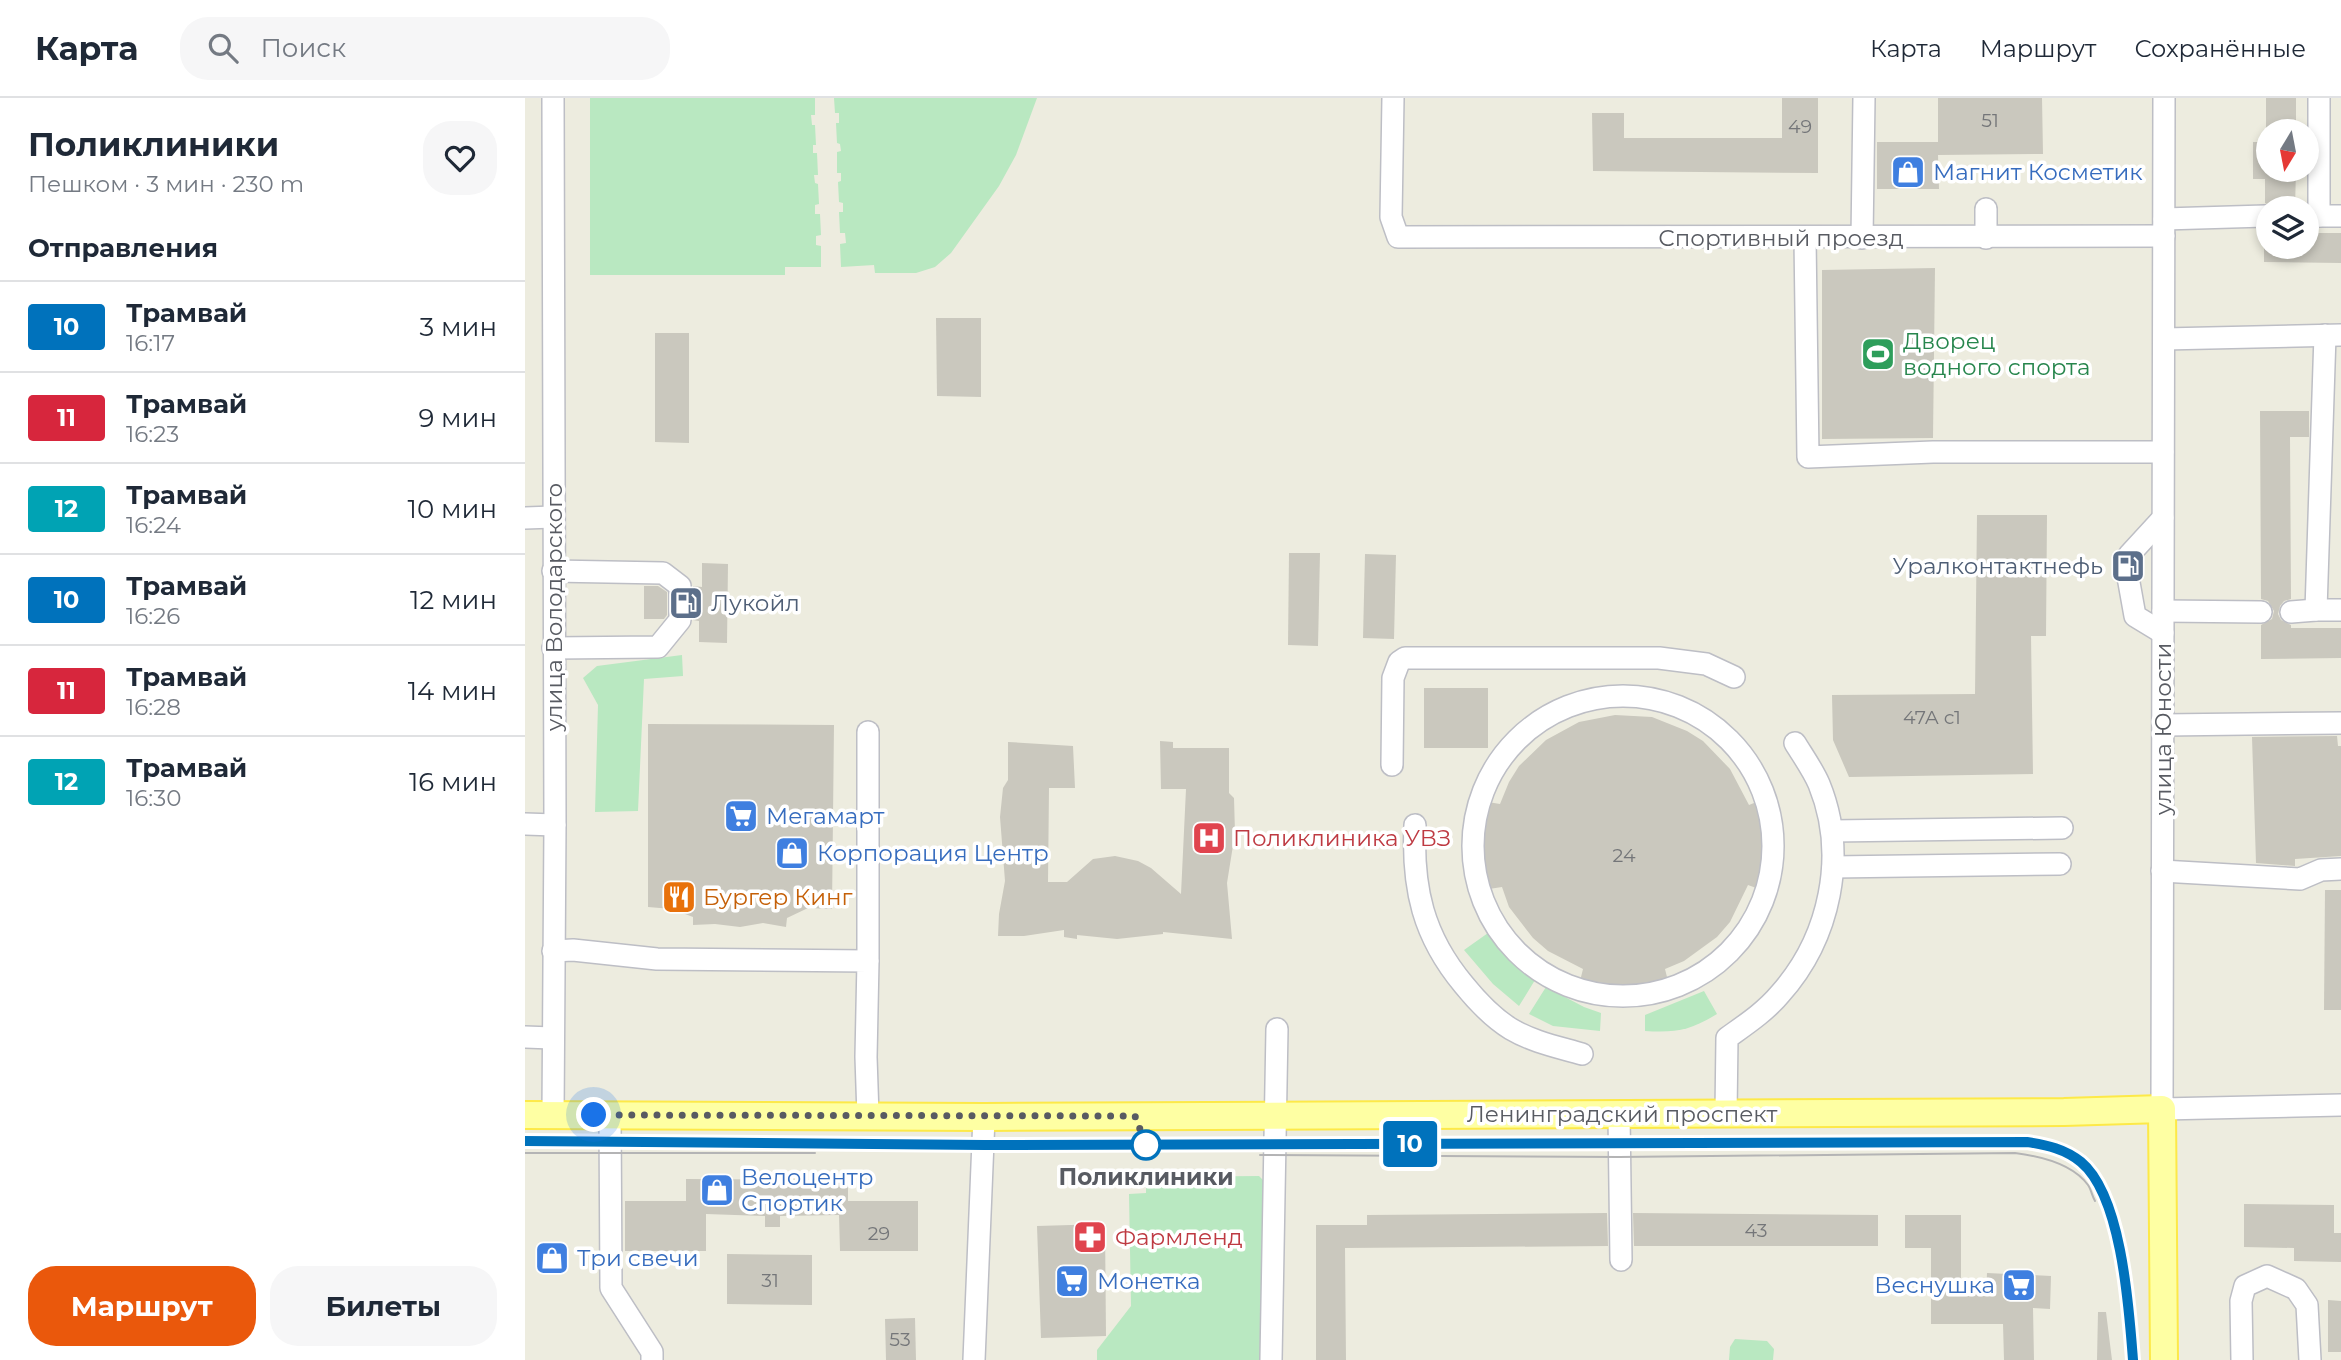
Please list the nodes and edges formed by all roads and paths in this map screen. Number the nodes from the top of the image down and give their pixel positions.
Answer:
1 (553, 98) edge
2 (1393, 98) edge
3 (1864, 98) edge
4 (2164, 98) edge
5 (2319, 98) edge
6 (2314, 196) edge
7 (1986, 209) dead end
8 (2319, 216) edge
9 (2341, 216) edge
10 (2256, 217) edge
11 (2164, 228) junction
12 (1805, 238) junction
13 (1862, 238) junction
14 (1986, 238) junction
15 (2333, 335) edge
16 (2164, 339) junction
17 (2163, 452) junction
18 (553, 517) junction
19 (525, 518) edge
20 (2163, 518) junction
21 (553, 571) junction
22 (2316, 610) junction
23 (2341, 610) edge
24 (2163, 611) junction
25 (2261, 612) dead end
26 (2291, 612) dead end
27 (2163, 633) junction
28 (553, 648) junction
29 (1734, 677) dead end
30 (2341, 723) edge
31 (2164, 726) junction
32 (867, 732) dead end
33 (1795, 743) dead end
34 (1392, 765) dead end
35 (525, 824) edge
36 (555, 825) junction
37 (1415, 825) dead end
38 (2061, 828) dead end
39 (1832, 831) junction
40 (2060, 864) dead end
41 (1833, 867) junction
42 (2341, 869) edge
43 (2162, 871) junction
44 (1753, 925) joint
45 (552, 951) junction
46 (868, 961) junction
47 (1277, 1029) dead end
48 (525, 1037) edge
49 (552, 1038) junction
50 (1582, 1054) dead end
51 (2341, 1105) edge
52 (2162, 1109) junction
53 (1726, 1113) junction
54 (525, 1115) edge
55 (553, 1115) junction
56 (610, 1115) junction
57 (868, 1115) junction
58 (1619, 1115) junction
59 (1274, 1116) junction
60 (984, 1118) junction
61 (1621, 1260) dead end
62 (652, 1360) edge
63 (974, 1360) edge
64 (1271, 1360) edge
65 (2164, 1360) edge
66 (2242, 1360) edge
67 (2310, 1360) edge

1 - 18 street, улица Володарского
2 - 12 street, Спортивный проезд
3 - 13 street
4 - 11 street, улица Юности
5 - 6 street
7 - 14 street
8 - 9 street
10 - 11 street, Спортивный проезд
11 - 14 street, Спортивный проезд
11 - 16 street, улица Юности
12 - 13 street, Спортивный проезд
12 - 17 street
13 - 14 street, Спортивный проезд
15 - 16 street
15 - 22 street
16 - 17 street, улица Юности
17 - 20 street, улица Юности
18 - 19 street
18 - 21 street, улица Володарского
20 - 24 street, улица Юности
20 - 27 street
21 - 28 street, улица Володарского
21 - 28 street
22 - 23 street
22 - 26 street
24 - 25 street
24 - 27 street, улица Юности
27 - 31 street, улица Юности
28 - 36 street, улица Володарского
29 - 34 street
30 - 31 street
31 - 43 street, улица Юности
32 - 46 street
33 - 39 street
35 - 36 street
36 - 45 street, улица Володарского
37 - 50 street
38 - 39 street
39 - 41 street
40 - 41 street
41 - 53 street
42 - 43 street
43 - 52 street, улица Юности
44 - 44 street
45 - 46 street
45 - 49 street, улица Володарского
46 - 57 street
47 - 59 street
48 - 49 street
49 - 55 street, улица Володарского
51 - 52 street, Ленинградский проспект
52 - 53 main road, Ленинградский проспект
52 - 65 main road, улица Юности
53 - 58 main road, Ленинградский проспект
54 - 55 main road, Ленинградский проспект
55 - 56 main road, Ленинградский проспект
56 - 57 main road, Ленинградский проспект
56 - 62 street
57 - 60 main road, Ленинградский проспект
58 - 59 main road, Ленинградский проспект
58 - 61 street
59 - 60 main road, Ленинградский проспект
59 - 64 street
60 - 63 street
66 - 67 street

